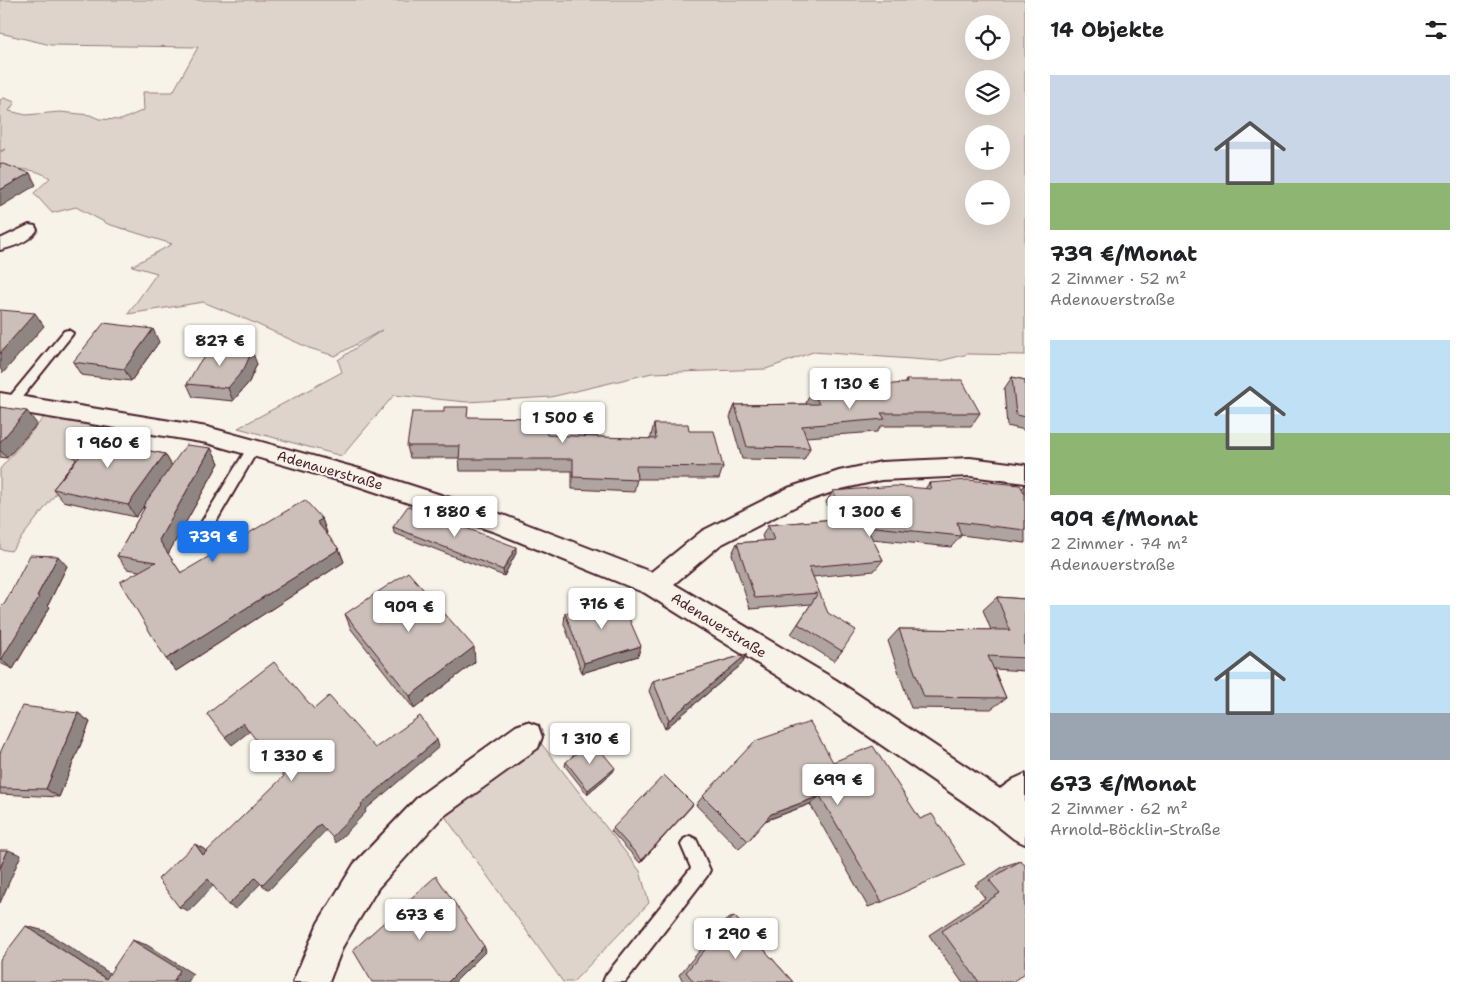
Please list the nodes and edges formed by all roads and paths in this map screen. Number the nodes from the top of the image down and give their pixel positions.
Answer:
1 (29, 230) dead end
2 (0, 245) edge
3 (68, 332) dead end
4 (6, 402) edge
5 (253, 448) junction
6 (1025, 474) edge
7 (204, 530) dead end
8 (654, 585) junction
9 (527, 737) dead end
10 (1025, 790) edge
11 (1000, 808) junction
12 (1025, 828) edge
13 (690, 845) dead end
14 (311, 982) edge
15 (613, 982) edge

1 - 2 street
3 - 4 lane
4 - 5 street, Adenauerstraße
5 - 7 lane
5 - 8 street, Adenauerstraße
6 - 8 street
8 - 11 street, Adenauerstraße
9 - 14 street
10 - 11 street
11 - 12 street, Adenauerstraße
13 - 15 lane

